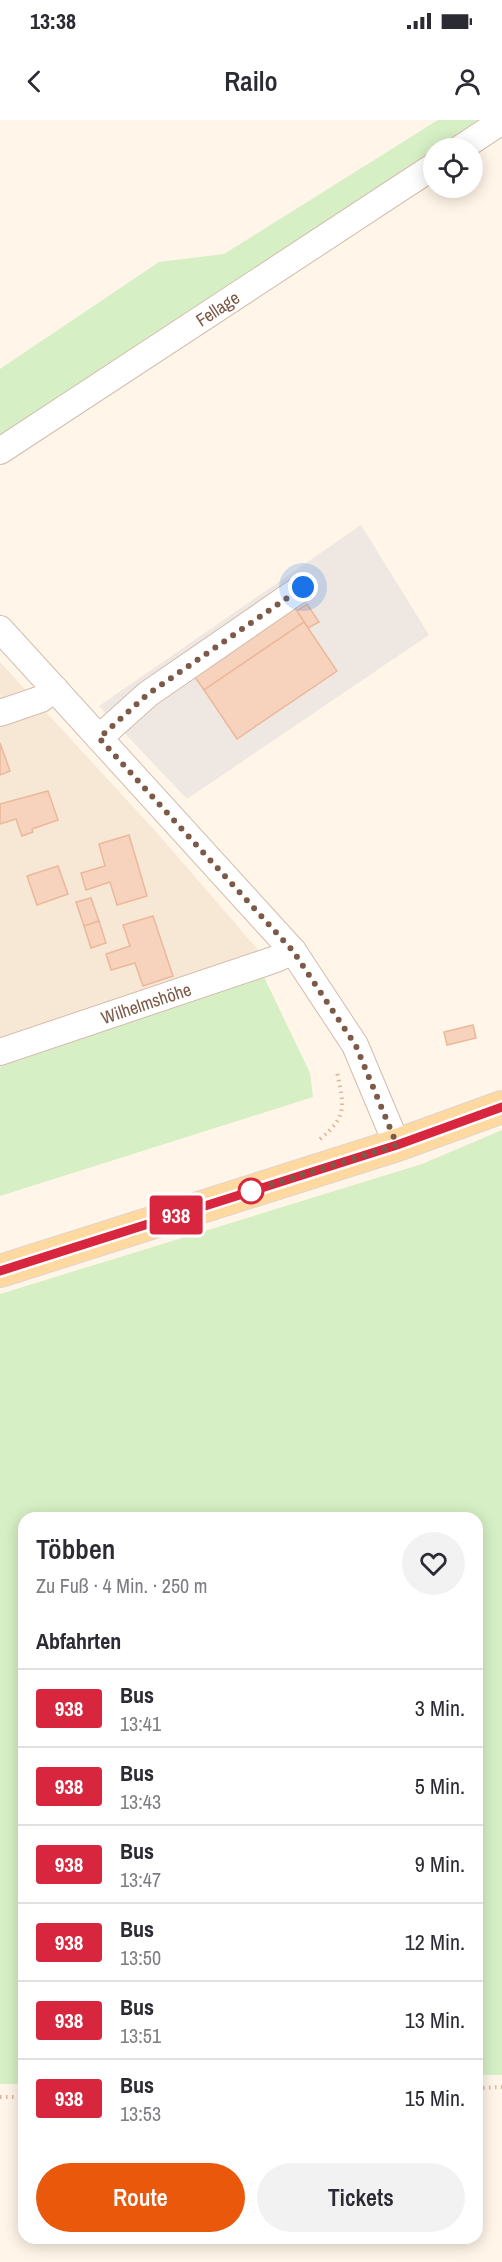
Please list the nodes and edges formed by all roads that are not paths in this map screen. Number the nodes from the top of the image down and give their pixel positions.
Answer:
1 (502, 121) edge
2 (476, 138) edge
3 (423, 173) edge
4 (0, 451) edge
5 (303, 587) dead end
6 (0, 629) edge
7 (55, 689) junction
8 (0, 713) edge
9 (99, 738) junction
10 (293, 951) junction
11 (0, 1052) edge
12 (494, 1110) edge
13 (397, 1145) junction
14 (0, 1271) edge

1 - 2 street
3 - 4 street, Fellage
5 - 9 street
6 - 7 street
7 - 8 street
7 - 9 street
9 - 10 street
10 - 11 street, Wilhelmshöhe
10 - 13 street
12 - 13 main road
13 - 14 main road

